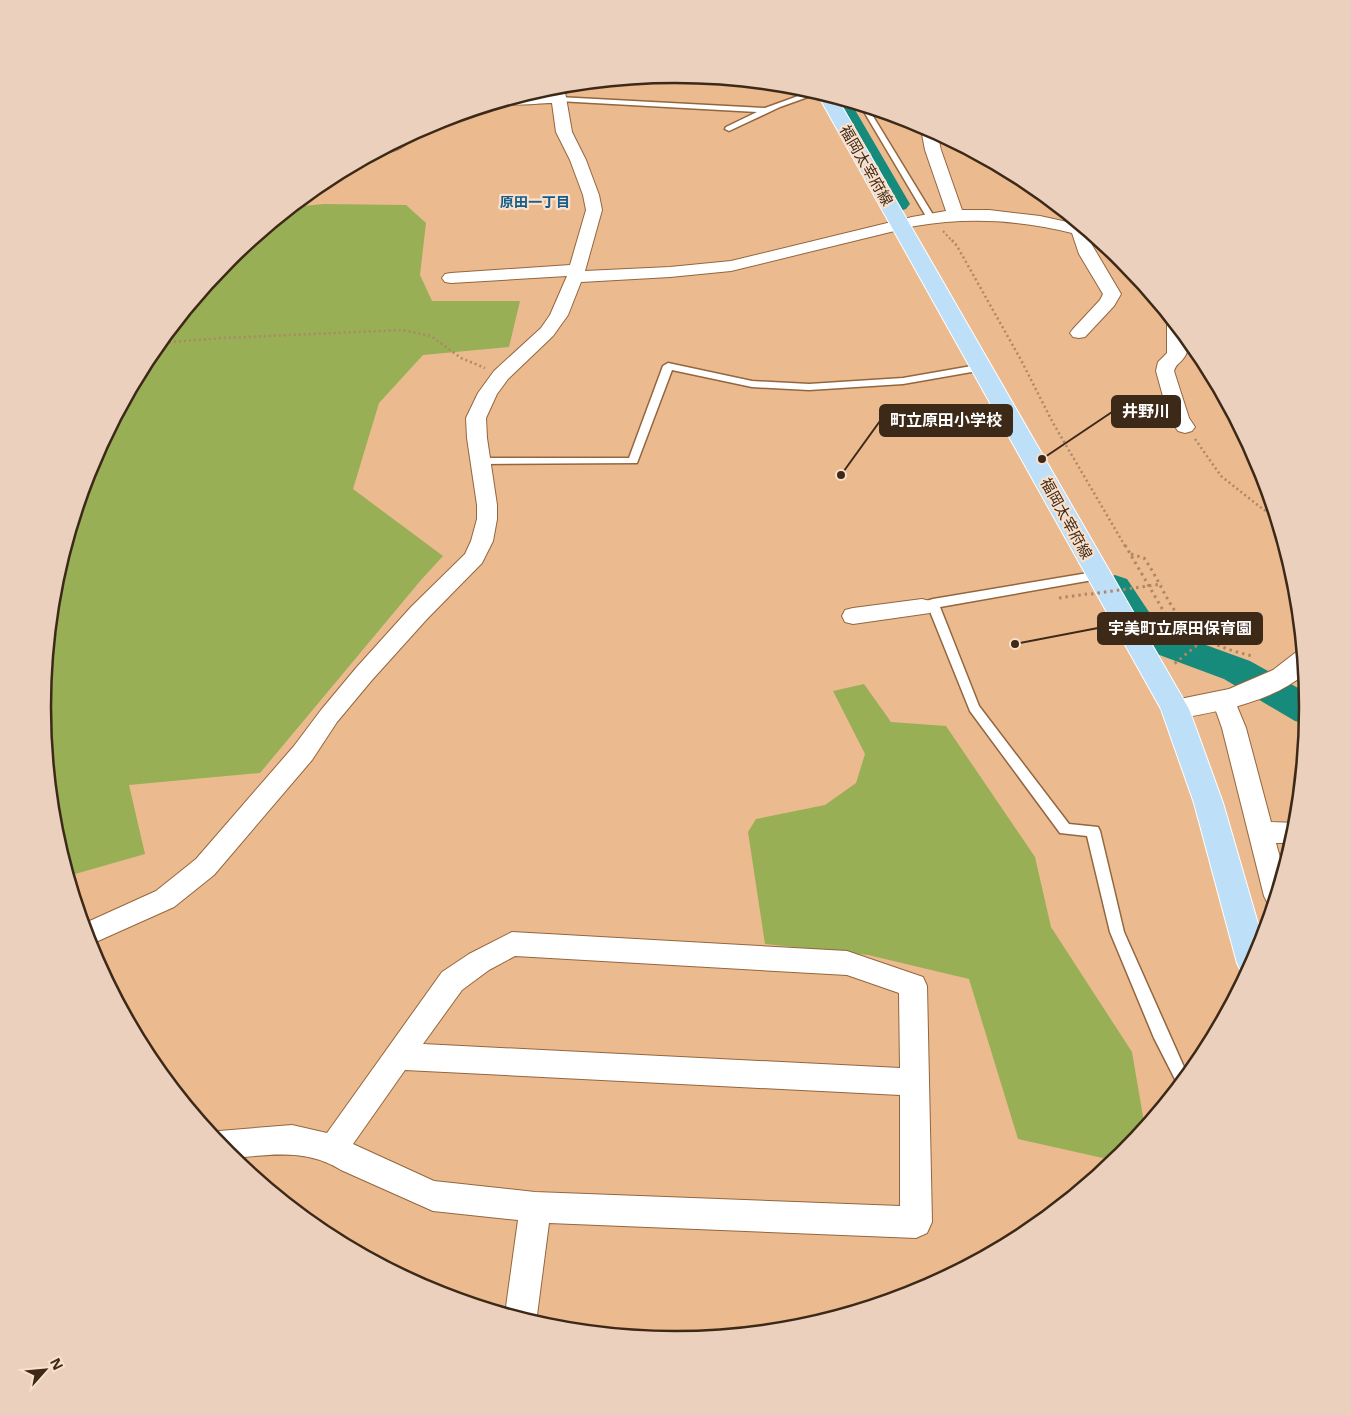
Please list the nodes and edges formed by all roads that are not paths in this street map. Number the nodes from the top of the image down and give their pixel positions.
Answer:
1 (564, 94) edge
2 (557, 95) edge
3 (803, 97) edge
4 (832, 104) edge
5 (765, 110) junction
6 (868, 114) edge
7 (729, 129) dead end
8 (931, 139) edge
9 (955, 215) junction
10 (931, 218) junction
11 (900, 224) junction
12 (1078, 230) edge
13 (1082, 234) edge
14 (576, 273) junction
15 (451, 278) dead end
16 (1079, 333) dead end
17 (1177, 335) edge
18 (983, 367) junction
19 (1186, 427) road end
20 (480, 461) junction
21 (1095, 585) junction
22 (927, 605) junction
23 (853, 616) dead end
24 (1298, 665) edge
25 (1224, 700) junction
26 (1175, 709) junction
27 (1260, 832) junction
28 (1287, 833) edge
29 (1274, 884) edge
30 (93, 932) edge
31 (1250, 951) edge
32 (398, 1056) junction
33 (1180, 1075) edge
34 (914, 1082) junction
35 (229, 1144) edge
36 (334, 1149) junction
37 (535, 1207) junction
38 (523, 1312) edge

1 - 5 lane
2 - 14 street
3 - 5 lane
4 - 11 main road, 福岡太宰府線
5 - 7 lane
6 - 10 lane
8 - 9 street
9 - 10 street
9 - 12 street
10 - 11 street
11 - 14 street
11 - 18 main road, 福岡太宰府線
13 - 16 street
14 - 15 street
14 - 20 street
17 - 19 street
18 - 20 lane
18 - 21 main road, 福岡太宰府線
20 - 30 street
21 - 22 lane
21 - 26 main road, 福岡太宰府線
22 - 23 street
22 - 33 lane
24 - 25 street
25 - 26 street
25 - 27 street
26 - 31 main road, 福岡太宰府線
27 - 28 street
27 - 29 street
32 - 34 street
32 - 34 street
32 - 36 street
34 - 37 street
35 - 36 street
36 - 37 street
37 - 38 street

